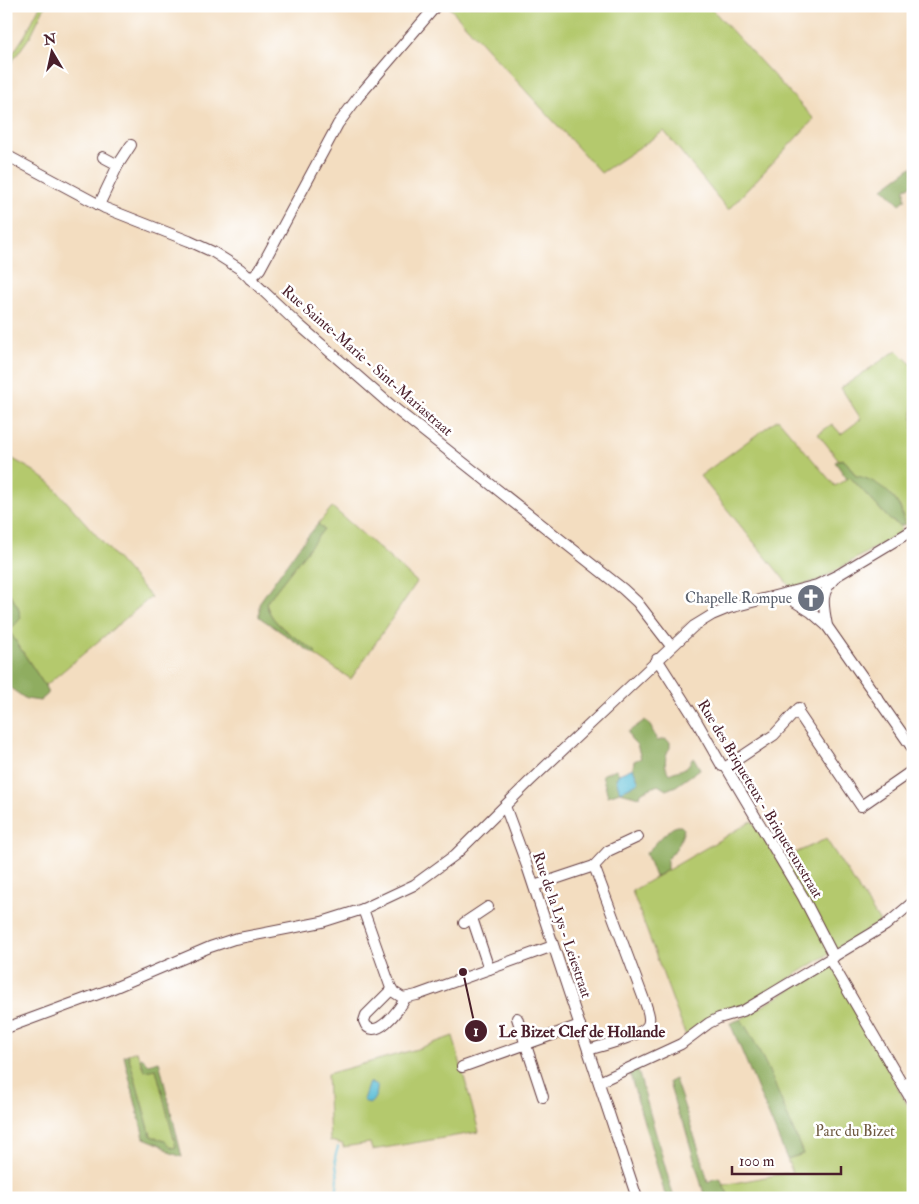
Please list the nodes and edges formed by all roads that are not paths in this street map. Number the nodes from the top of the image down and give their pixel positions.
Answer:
1 (436, 6) edge
2 (131, 145) dead end
3 (6, 155) edge
4 (103, 157) dead end
5 (118, 165) junction
6 (99, 205) junction
7 (250, 279) junction
8 (913, 530) edge
9 (821, 588) junction
10 (796, 591) junction
11 (764, 600) junction
12 (795, 602) junction
13 (824, 605) junction
14 (811, 612) junction
15 (827, 626) junction
16 (671, 646) junction
17 (657, 659) junction
18 (913, 749) edge
19 (726, 767) junction
20 (913, 770) edge
21 (504, 806) junction
22 (638, 837) dead end
23 (594, 866) junction
24 (534, 886) junction
25 (913, 902) edge
26 (488, 907) dead end
27 (363, 909) junction
28 (554, 946) junction
29 (832, 958) junction
30 (489, 969) junction
31 (392, 989) junction
32 (405, 998) junction
33 (517, 1018) dead end
34 (580, 1026) junction
35 (6, 1028) edge
36 (525, 1044) junction
37 (588, 1050) junction
38 (462, 1067) dead end
39 (913, 1079) edge
40 (599, 1082) junction
41 (903, 1086) junction
42 (543, 1096) dead end
43 (913, 1103) edge
44 (637, 1198) edge

1 - 7 street
2 - 5 street
3 - 6 street, Rue Sainte-Marie - Sint-Mariastraat
4 - 5 street
5 - 6 street
6 - 7 street, Rue Sainte-Marie - Sint-Mariastraat
7 - 16 street, Rue Sainte-Marie - Sint-Mariastraat
8 - 9 street
9 - 10 street
9 - 13 street
10 - 11 street
10 - 12 street
11 - 12 street
11 - 16 street
12 - 14 street
13 - 14 street
13 - 15 street
14 - 15 street
15 - 18 street
16 - 17 street
17 - 19 street, Rue des Briqueteux - Briqueteuxstraat
17 - 21 street
19 - 20 street
19 - 29 street, Rue des Briqueteux - Briqueteuxstraat
21 - 24 street, Rue de la Lys - Leiestraat
21 - 27 street
22 - 23 street
23 - 24 street
23 - 37 street
24 - 28 street, Rue de la Lys - Leiestraat
25 - 29 street
26 - 30 street
27 - 31 street
27 - 35 street
28 - 30 street
28 - 34 street, Rue de la Lys - Leiestraat
29 - 40 street
29 - 41 street, Rue des Briqueteux - Briqueteuxstraat
30 - 32 street
31 - 32 street
31 - 32 street
33 - 36 street
34 - 36 street
34 - 37 street, Rue de la Lys - Leiestraat
36 - 38 street
36 - 42 street
37 - 40 street, Rue de la Lys - Leiestraat
39 - 41 street
40 - 44 street, Rue de la Lys - Leiestraat
41 - 43 street, Rue des Briqueteux - Briqueteuxstraat

